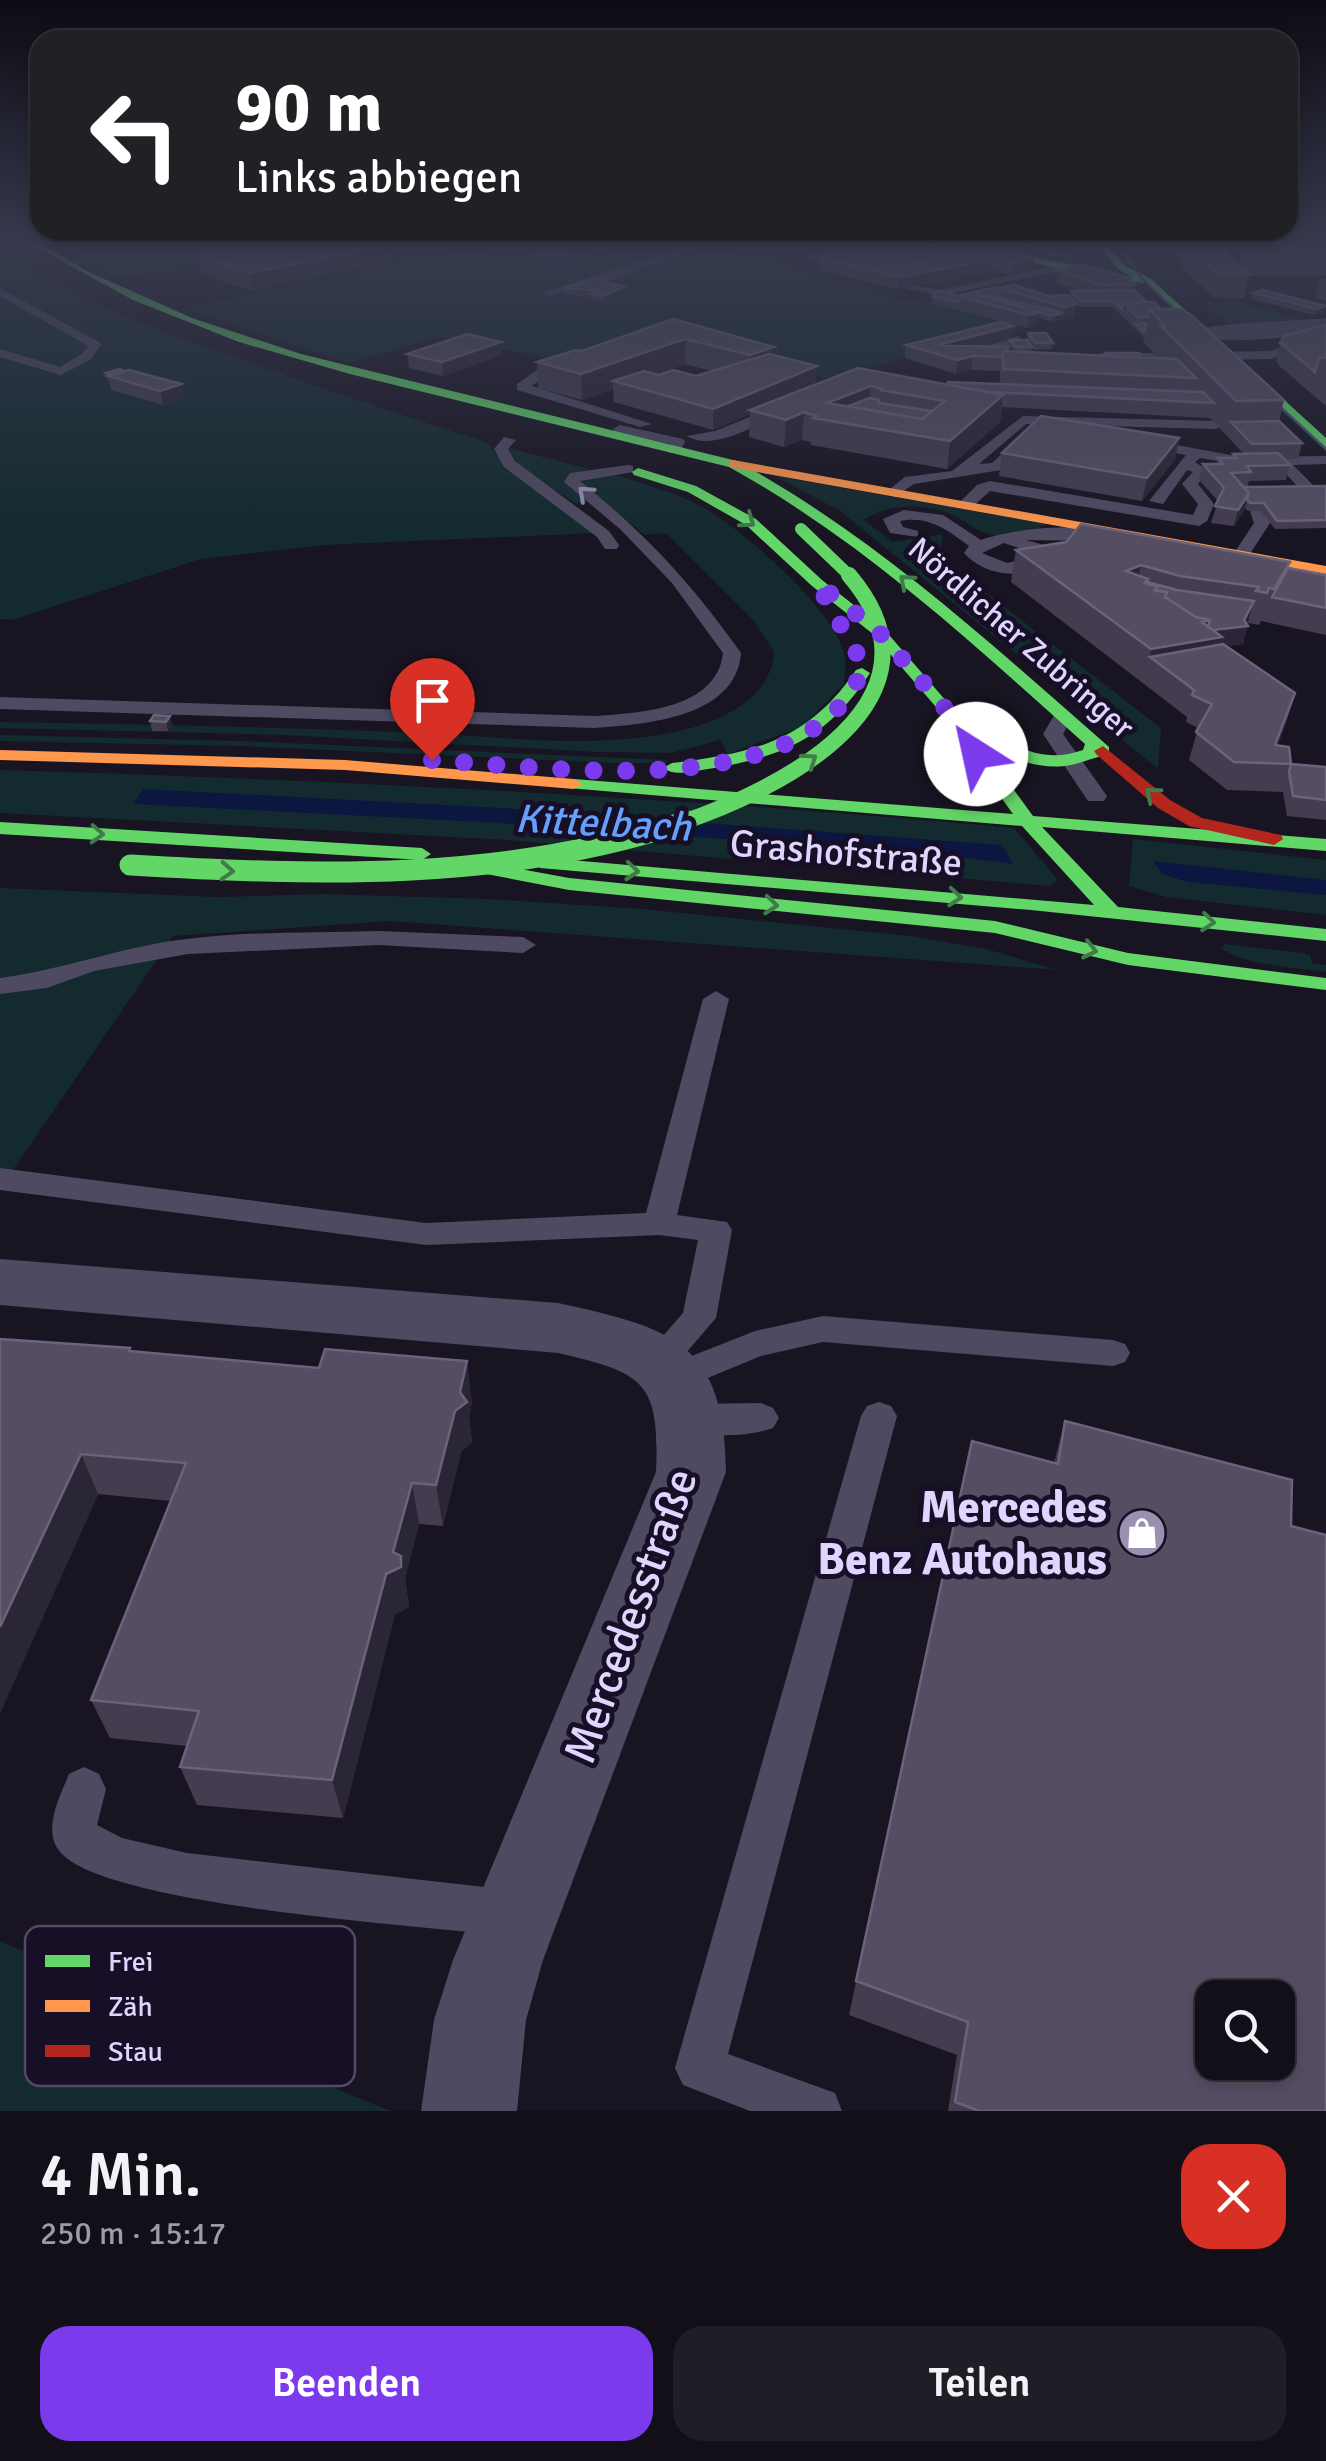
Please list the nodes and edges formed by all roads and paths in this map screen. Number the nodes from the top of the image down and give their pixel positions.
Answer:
1 (89, 342) edge
2 (207, 342) edge
3 (238, 342) joint
4 (1013, 342) edge
5 (1215, 342) edge
6 (1299, 342) edge
7 (982, 350) junction
8 (0, 353) edge
9 (959, 356) edge
10 (1194, 356) edge
11 (1009, 357) edge
12 (1087, 362) edge
13 (1238, 362) junction
14 (1160, 364) edge
15 (548, 369) edge
16 (342, 370) junction
17 (1208, 370) edge
18 (797, 402) edge
19 (400, 408) dead end
20 (608, 410) junction
21 (574, 419) junction
22 (1216, 424) edge
23 (478, 431) dead end
24 (518, 442) joint
25 (682, 442) junction
26 (1326, 444) edge
27 (560, 452) dead end
28 (1203, 452) junction
29 (1326, 462) edge
30 (1184, 463) junction
31 (734, 464) junction
32 (1285, 465) junction
33 (628, 469) junction
34 (963, 469) junction
35 (1223, 473) edge
36 (1311, 491) junction
37 (894, 492) junction
38 (1158, 501) edge
39 (965, 505) junction
40 (1326, 506) edge
41 (1256, 507) junction
42 (1142, 512) junction
43 (912, 534) dead end
44 (1125, 535) junction
45 (1011, 541) junction
46 (627, 544) junction
47 (1176, 544) junction
48 (978, 545) junction
49 (1030, 545) junction
50 (1240, 556) junction
51 (1326, 570) edge
52 (817, 583) junction
53 (1326, 584) edge
54 (0, 703) edge
55 (942, 704) junction
56 (1062, 718) junction
57 (1093, 745) junction
58 (0, 755) edge
59 (1075, 762) junction
60 (345, 765) junction
61 (1096, 796) dead end
62 (1029, 824) junction
63 (0, 828) edge
64 (1274, 839) junction
65 (1326, 845) edge
66 (395, 852) junction
67 (120, 864) dead end
68 (1111, 911) junction
69 (1326, 935) edge
70 (523, 946) dead end
71 (1206, 970) junction
72 (1326, 984) edge
73 (0, 986) edge
74 (716, 999) dead end
75 (0, 1179) edge
76 (659, 1224) junction
77 (0, 1282) edge
78 (1112, 1353) dead end
79 (697, 1394) junction
80 (879, 1416) dead end
81 (84, 1790) dead end
82 (516, 1914) junction
83 (469, 2111) edge
84 (817, 2111) edge

1 - 8 lane
2 - 19 main road
3 - 16 main road, Nördlicher Zubringer
67 -> 3 main road, bridge
4 - 7 lane
5 - 13 main road
6 - 13 lane
7 - 9 lane
7 - 11 lane
10 - 13 lane
12 - 14 lane
13 - 17 lane
13 - 26 main road
15 - 20 lane
16 - 21 lane
16 - 25 main road, Nördlicher Zubringer
18 - 25 lane
20 - 21 lane
20 - 25 lane
21 - 25 lane
22 - 34 lane
23 - 24 main road
24 - 46 lane
25 - 31 main road, Nördlicher Zubringer
27 - 33 main road
28 - 29 lane
28 - 30 lane
28 - 34 lane
29 - 32 lane
30 - 38 lane
30 - 42 lane
31 - 37 main road, Nördlicher Zubringer
56 -> 31 main road, Nördlicher Zubringer
32 - 35 lane
32 - 36 lane
46 -> 33 lane
33 -> 52 main road
34 - 37 lane
36 - 40 lane
36 - 41 lane
37 - 39 main road, Nördlicher Zubringer
39 - 42 lane
39 - 44 main road, Nördlicher Zubringer
40 - 41 lane
41 - 50 lane
42 - 44 lane
43 - 48 lane
44 - 47 main road, Nördlicher Zubringer
45 - 47 lane
45 - 48 lane
45 - 49 lane
46 - 54 lane
47 - 50 main road, Nördlicher Zubringer
48 - 49 lane
49 - 53 lane
50 - 51 main road, Nördlicher Zubringer
52 - 55 main road
52 - 60 main road
55 - 59 main road
55 - 62 main road
56 - 57 main road, Nördlicher Zubringer
56 - 59 lane
57 - 59 main road
64 -> 57 main road, Nördlicher Zubringer
58 - 60 main road, Grashofstraße
59 - 61 lane
60 - 62 main road, Grashofstraße
62 - 64 main road, Grashofstraße
62 - 68 main road
63 -> 66 main road, Grashofstraße
64 - 65 main road, Grashofstraße
66 -> 68 main road, Grashofstraße
66 -> 71 main road
68 -> 69 main road, Grashofstraße
68 - 71 main road
70 - 73 lane
71 - 72 main road
74 - 76 lane
75 - 76 lane
76 - 79 lane
77 - 79 street
78 - 79 lane
79 - 82 street, Mercedesstraße
80 - 84 lane
81 - 82 lane
82 - 83 street, Mercedesstraße

